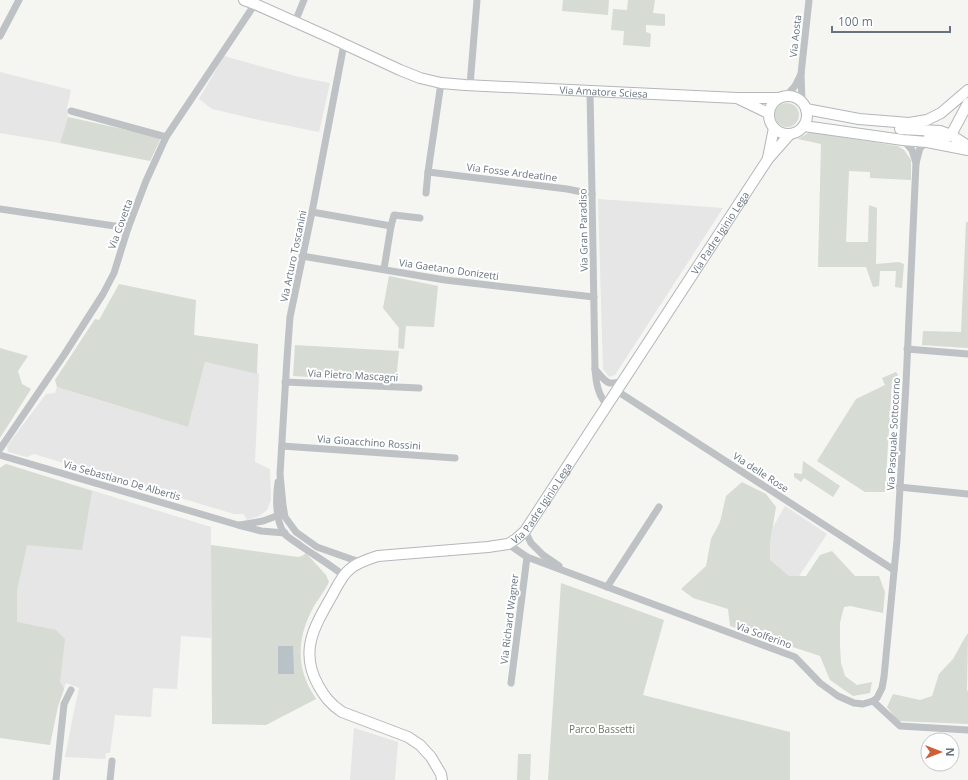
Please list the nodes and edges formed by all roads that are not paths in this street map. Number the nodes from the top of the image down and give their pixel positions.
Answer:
1 (20, 0) edge
2 (244, 0) edge
3 (304, 0) edge
4 (477, 0) edge
5 (809, 0) edge
6 (255, 4) junction
7 (295, 22) junction
8 (0, 36) edge
9 (344, 44) junction
10 (801, 74) junction
11 (441, 83) junction
12 (470, 85) junction
13 (968, 90) edge
14 (590, 91) junction
15 (787, 95) junction
16 (737, 98) junction
17 (777, 98) junction
18 (968, 103) edge
19 (804, 105) junction
20 (71, 111) dead end
21 (768, 113) junction
22 (941, 113) junction
23 (859, 120) junction
24 (957, 122) junction
25 (804, 126) junction
26 (774, 128) junction
27 (790, 134) junction
28 (865, 135) junction
29 (951, 135) junction
30 (166, 137) junction
31 (903, 140) junction
32 (927, 142) junction
33 (966, 146) edge
34 (768, 159) junction
35 (916, 163) junction
36 (428, 172) junction
37 (426, 193) dead end
38 (592, 194) junction
39 (0, 210) edge
40 (312, 212) junction
41 (420, 218) dead end
42 (391, 226) junction
43 (128, 228) junction
44 (302, 256) junction
45 (384, 269) junction
46 (594, 297) junction
47 (907, 349) junction
48 (968, 354) edge
49 (594, 369) junction
50 (624, 379) junction
51 (285, 382) junction
52 (419, 388) dead end
53 (617, 391) junction
54 (608, 405) junction
55 (282, 446) junction
56 (0, 449) edge
57 (0, 455) edge
58 (455, 458) dead end
59 (900, 487) junction
60 (968, 494) edge
61 (659, 507) dead end
62 (283, 515) junction
63 (280, 523) junction
64 (238, 525) junction
65 (525, 531) junction
66 (272, 532) junction
67 (284, 533) junction
68 (508, 544) junction
69 (527, 557) junction
70 (361, 562) junction
71 (894, 570) junction
72 (567, 572) junction
73 (344, 576) junction
74 (607, 587) junction
75 (511, 683) dead end
76 (71, 690) dead end
77 (873, 702) junction
78 (968, 730) edge
79 (112, 761) dead end
80 (56, 780) edge
81 (110, 780) edge
82 (442, 780) edge

1 - 8 street
2 - 6 street, Via Amatore Sciesa
3 - 7 street
4 - 12 street
5 - 10 street, Via Aosta
6 - 7 street, Via Amatore Sciesa
6 - 30 street, Via Covetta
7 - 9 street, Via Amatore Sciesa
9 - 11 street, Via Amatore Sciesa
9 - 40 street, Via Arturo Toscanini
10 - 15 street, Via Aosta
10 - 19 street, Via Aosta
11 - 12 street, Via Amatore Sciesa
11 - 36 street
12 - 14 street, Via Amatore Sciesa
13 - 22 street
14 - 16 street, Via Amatore Sciesa
14 - 38 street, Via Gran Paradiso
15 - 17 street
15 - 19 street
16 - 17 street, Via Amatore Sciesa
16 - 21 street, Via Amatore Sciesa
17 - 21 street
18 - 24 street
19 - 23 street
19 - 25 street
20 - 30 street
21 - 26 street
22 - 23 street
22 - 24 street
23 - 29 street
24 - 29 street
24 - 33 street
25 - 27 street
25 - 28 street
26 - 27 street
26 - 34 street, Via Padre Iginio Lega
27 - 34 street, Via Padre Iginio Lega
28 - 29 street
28 - 31 street
29 - 33 street
30 - 43 street, Via Covetta
31 - 32 street
31 - 35 street, Via Pasquale Sottocorno
32 - 33 street
32 - 35 street, Via Pasquale Sottocorno
34 - 50 street, Via Padre Iginio Lega
35 - 47 street, Via Pasquale Sottocorno
36 - 37 street
36 - 38 street, Via Fosse Ardeatine
38 - 46 street, Via Gran Paradiso
39 - 43 street
40 - 42 street
40 - 44 street, Via Arturo Toscanini
41 - 42 street
42 - 45 street
43 - 56 street, Via Covetta
44 - 45 street, Via Gaetano Donizetti
44 - 51 street, Via Arturo Toscanini
45 - 46 street, Via Gaetano Donizetti
46 - 49 street, Via Gran Paradiso
47 - 48 street
47 - 59 street, Via Pasquale Sottocorno
49 - 50 street
49 - 54 street, Via Gran Paradiso
50 - 53 street, Via Padre Iginio Lega
51 - 52 street, Via Pietro Mascagni
51 - 55 street, Via Arturo Toscanini
53 - 54 street, Via Padre Iginio Lega
53 - 71 street, Via delle Rose
54 - 65 street, Via Padre Iginio Lega
55 - 58 street, Via Gioacchino Rossini
55 - 62 street, Via Arturo Toscanini
57 - 64 street, Via Sebastiano De Albertis
59 - 60 street
59 - 71 street, Via Pasquale Sottocorno
61 - 74 street
62 - 63 street
62 - 64 street, Via Sebastiano De Albertis
62 - 70 street
63 - 66 street
63 - 67 street
64 - 66 street, Via Sebastiano De Albertis
65 - 68 street, Via Padre Iginio Lega
65 - 72 street, Via Solferino
66 - 67 street, Via Sebastiano De Albertis
67 - 73 street
68 - 69 street, Via Solferino
68 - 70 street, Via Padre Iginio Lega
69 - 72 street, Via Solferino
69 - 75 street, Via Richard Wagner
70 - 73 street, Via Padre Iginio Lega
71 - 77 street, Via Pasquale Sottocorno
72 - 74 street, Via Solferino
73 - 82 street, Via Padre Iginio Lega
74 - 77 street, Via Solferino
76 - 80 street
77 - 78 street
79 - 81 street

